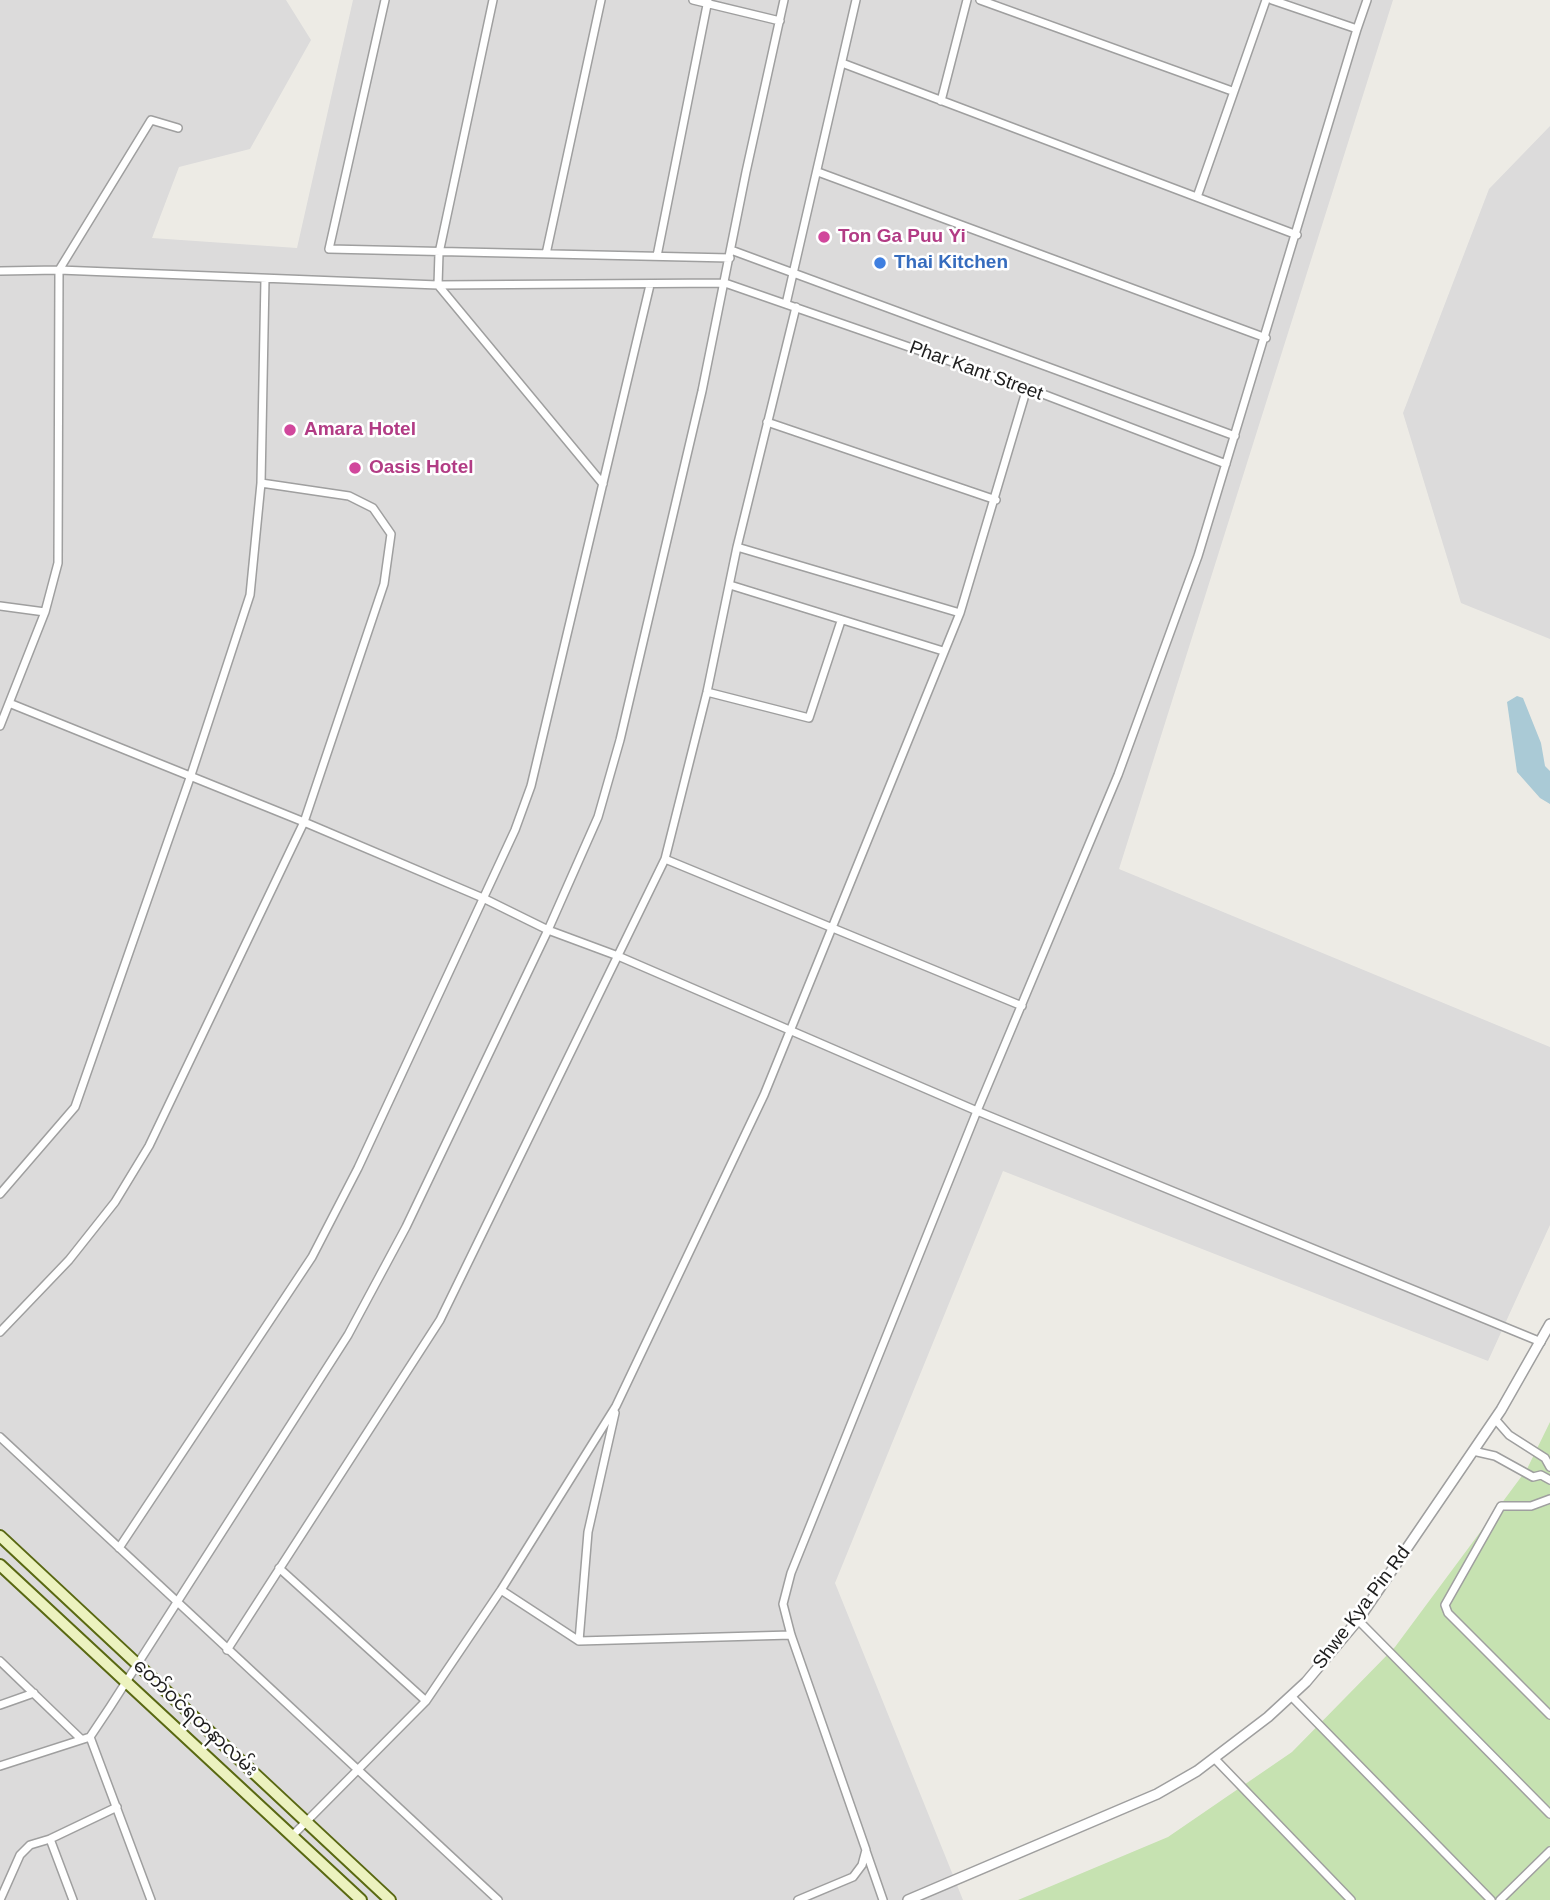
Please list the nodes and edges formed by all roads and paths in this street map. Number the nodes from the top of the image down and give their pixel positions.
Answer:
1 (385, 0) edge
2 (493, 0) edge
3 (601, 0) edge
4 (693, 0) edge
5 (784, 0) edge
6 (856, 0) edge
7 (967, 0) edge
8 (980, 0) edge
9 (1266, 0) edge
10 (1272, 0) edge
11 (1367, 0) edge
12 (708, 2) edge
13 (780, 21) junction
14 (1357, 29) junction
15 (842, 63) junction
16 (1233, 91) junction
17 (941, 101) junction
18 (178, 128) dead end
19 (818, 172) junction
20 (1197, 197) junction
21 (1297, 235) junction
22 (439, 253) junction
23 (546, 254) junction
24 (730, 254) junction
25 (657, 256) junction
26 (59, 270) junction
27 (0, 271) edge
28 (794, 275) junction
29 (265, 279) junction
30 (724, 283) junction
31 (438, 285) junction
32 (650, 285) junction
33 (786, 304) junction
34 (796, 307) junction
35 (1266, 338) junction
36 (1027, 388) junction
37 (767, 422) junction
38 (1235, 436) junction
39 (1226, 464) junction
40 (261, 483) junction
41 (603, 484) junction
42 (996, 500) junction
43 (737, 547) junction
44 (730, 585) junction
45 (0, 606) edge
46 (45, 612) junction
47 (960, 613) junction
48 (841, 621) junction
49 (943, 652) junction
50 (707, 692) junction
51 (9, 702) junction
52 (0, 726) edge
53 (191, 775) junction
54 (304, 822) junction
55 (665, 859) junction
56 (482, 898) junction
57 (830, 926) junction
58 (548, 930) junction
59 (618, 956) junction
60 (1022, 1006) junction
61 (790, 1029) junction
62 (978, 1111) junction
63 (0, 1194) edge
64 (1550, 1324) edge
65 (0, 1332) edge
66 (1541, 1342) junction
67 (616, 1406) junction
68 (1495, 1419) junction
69 (0, 1437) edge
70 (1473, 1451) junction
71 (1550, 1467) edge
72 (1550, 1480) edge
73 (1550, 1499) edge
74 (0, 1536) edge
75 (120, 1548) junction
76 (0, 1565) edge
77 (279, 1568) junction
78 (501, 1590) junction
79 (176, 1599) junction
80 (1359, 1620) junction
81 (791, 1635) junction
82 (579, 1641) junction
83 (227, 1650) junction
84 (0, 1661) edge
85 (137, 1663) junction
86 (126, 1681) junction
87 (34, 1693) junction
88 (1291, 1696) junction
89 (426, 1701) junction
90 (0, 1705) edge
91 (1550, 1715) edge
92 (89, 1737) junction
93 (80, 1738) junction
94 (1214, 1759) junction
95 (0, 1766) edge
96 (359, 1769) junction
97 (117, 1807) junction
98 (1550, 1814) edge
99 (306, 1823) junction
100 (292, 1836) junction
101 (50, 1839) junction
102 (866, 1850) junction
103 (1550, 1850) edge
104 (0, 1899) edge
105 (73, 1900) edge
106 (151, 1900) edge
107 (361, 1900) edge
108 (390, 1900) edge
109 (498, 1900) edge
110 (798, 1900) edge
111 (883, 1900) edge
112 (908, 1900) edge
113 (1351, 1900) edge
114 (1491, 1900) edge
115 (1500, 1900) edge

1 - 22 street
2 - 22 street
3 - 23 street
4 - 12 street
5 - 13 street
6 - 15 street
7 - 17 street
8 - 16 street
9 - 16 street
10 - 14 street
11 - 14 street
12 - 13 street
12 - 25 street
13 - 24 street
14 - 21 street
15 - 17 street
15 - 19 street
16 - 20 street
17 - 20 street
18 - 26 street
19 - 28 street
19 - 35 street
20 - 21 street
21 - 35 street
22 - 23 street
22 - 31 street
23 - 25 street
24 - 25 street
24 - 28 street
24 - 30 street
26 - 27 street
26 - 29 street
26 - 46 street
28 - 33 street
28 - 38 street
29 - 31 street
29 - 40 street
30 - 32 street
30 - 33 street, Phar Kant Street
30 - 58 street
31 - 32 street
31 - 41 street
32 - 41 street
33 - 34 street, Phar Kant Street
34 - 36 street, Phar Kant Street
34 - 37 street
35 - 38 street
36 - 39 street, Phar Kant Street
36 - 42 street
37 - 42 street
37 - 43 street
38 - 39 street
39 - 60 street
40 - 53 street
40 - 54 street
41 - 56 street
42 - 47 street
43 - 44 street
43 - 47 street
44 - 48 street
44 - 50 street
45 - 46 street
46 - 51 street
47 - 49 street
48 - 49 street
48 - 50 street
49 - 57 street
50 - 55 street
51 - 52 street
51 - 53 street
53 - 54 street
53 - 63 street
54 - 56 street
54 - 65 street
55 - 57 street
55 - 59 street
56 - 58 street
56 - 75 street
57 - 60 street
57 - 61 street
58 - 59 street
58 - 79 street
59 - 61 street
59 - 77 street
60 - 62 street
61 - 62 street
61 - 67 street
62 - 66 street
62 - 81 street
64 - 66 street, Shwe Kya Pin Rd
66 - 68 street, Shwe Kya Pin Rd
67 - 78 street
67 - 82 street
68 - 70 street, Shwe Kya Pin Rd
68 - 71 street
69 - 75 street
70 - 72 street
70 - 80 street, Shwe Kya Pin Rd
73 - 91 street
74 - 85 main road, တော်ဝင်ရတနာလမ်း
75 - 79 street
76 - 86 main road, တော်ဝင်ရတနာလမ်း
77 - 83 street
77 - 89 street
78 - 82 street
78 - 89 street
79 - 83 street
79 - 85 street
80 - 88 street, Shwe Kya Pin Rd
80 - 98 street
81 - 82 street
81 - 102 street
83 - 96 street
84 - 87 street
85 - 86 street
85 - 99 main road, တော်ဝင်ရတနာလမ်း
86 - 92 street
86 - 100 main road, တော်ဝင်ရတနာလမ်း
87 - 90 street
87 - 93 street
88 - 94 street, Shwe Kya Pin Rd
88 - 114 street
89 - 96 street
92 - 93 street
92 - 97 street
93 - 95 street
94 - 112 street, Shwe Kya Pin Rd
94 - 113 street
96 - 99 street
96 - 109 street
97 - 101 street
97 - 106 street
99 - 100 street
99 - 108 main road, တော်ဝင်ရတနာလမ်း
100 - 107 main road, တော်ဝင်ရတနာလမ်း
101 - 104 street
101 - 105 street
102 - 110 street
102 - 111 street
103 - 115 street

